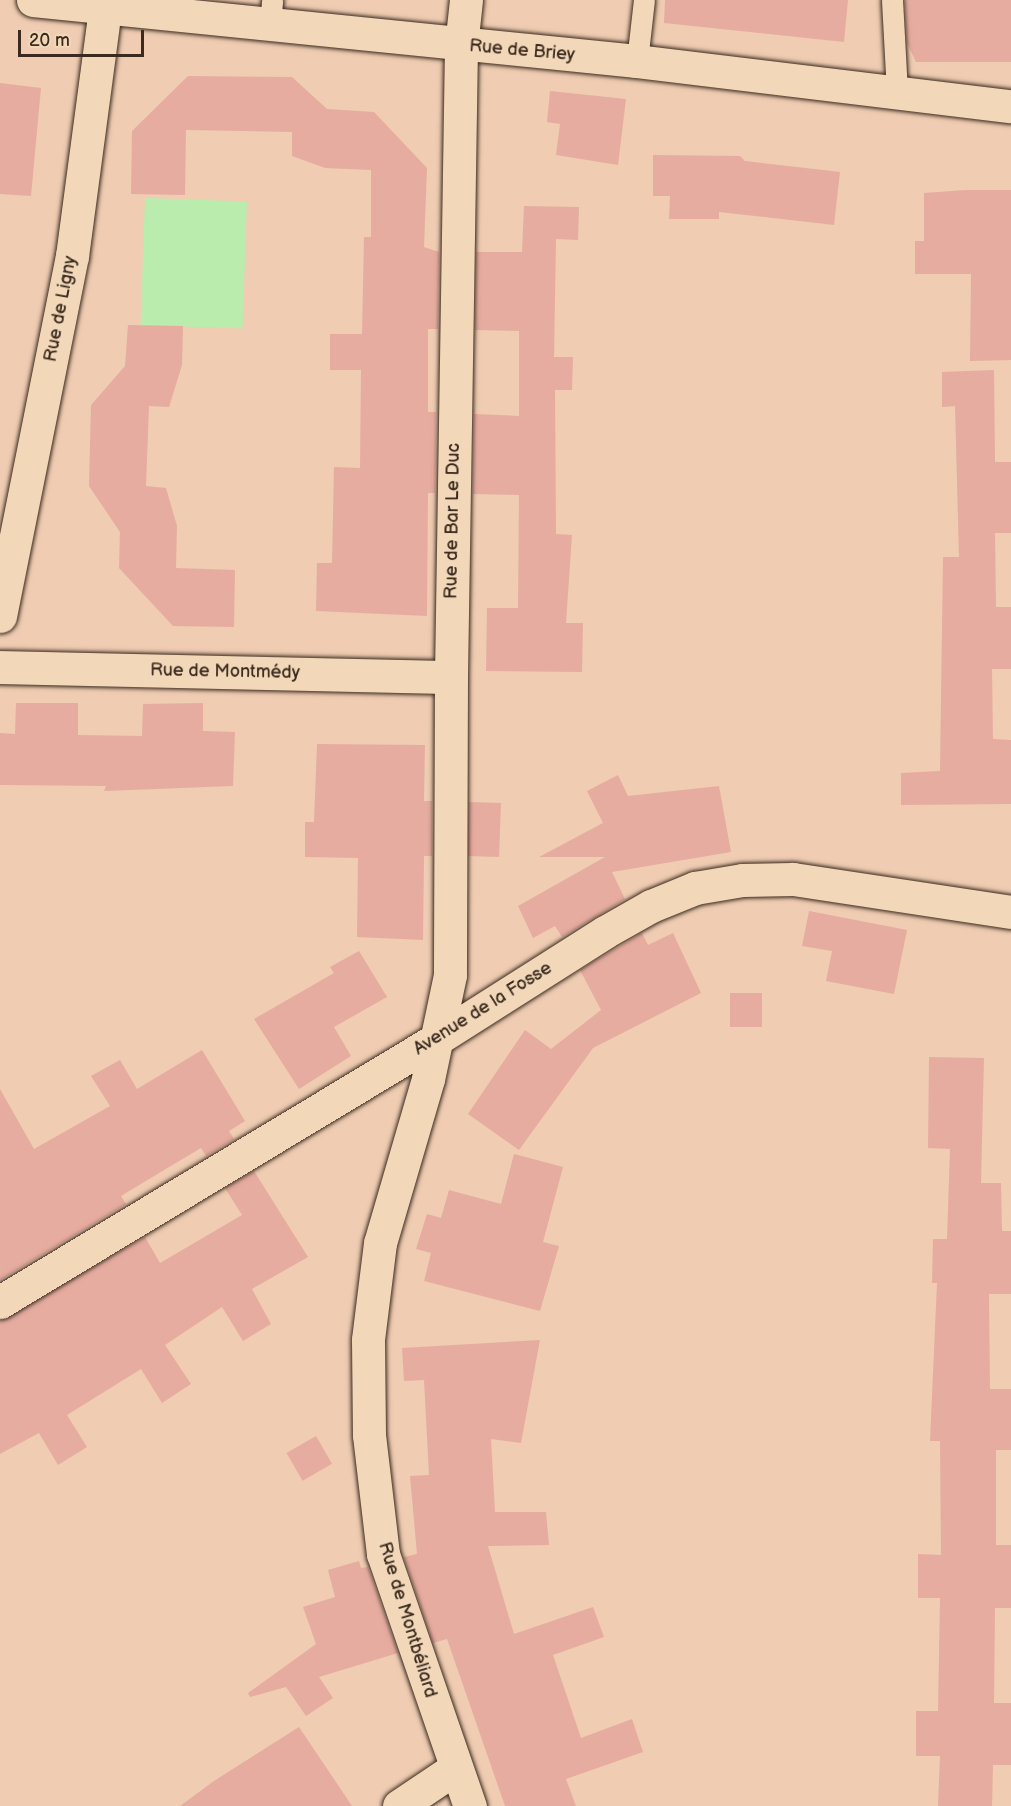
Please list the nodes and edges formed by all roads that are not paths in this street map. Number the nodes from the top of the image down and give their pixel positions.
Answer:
1 (33, 0) edge
2 (466, 0) edge
3 (644, 0) edge
4 (892, 0) edge
5 (106, 3) edge
6 (271, 12) edge
7 (461, 46) junction
8 (637, 61) junction
9 (897, 93) junction
10 (1011, 106) edge
11 (0, 616) edge
12 (0, 667) edge
13 (451, 677) junction
14 (1011, 912) edge
15 (435, 1040) junction
16 (0, 1302) edge
17 (454, 1769) junction
18 (399, 1806) edge
19 (470, 1806) edge

1 - 5 street, Rue de Briey
2 - 7 street, Rue de Bar Le Duc
3 - 8 lane
4 - 9 lane
5 - 6 street, Rue de Briey
5 - 11 street, Rue de Ligny
6 - 7 street, Rue de Briey
7 - 8 street, Rue de Briey
7 - 13 street, Rue de Bar Le Duc
8 - 9 street, Rue de Briey
9 - 10 street, Rue de Briey
12 - 13 street, Rue de Montmédy
13 - 15 street, Rue de Bar Le Duc
14 - 15 street, Avenue de la Fosse
15 - 16 street, Avenue de la Fosse
15 - 17 street, Rue de Montbéliard
17 - 18 street
17 - 19 street, Rue de Montbéliard

